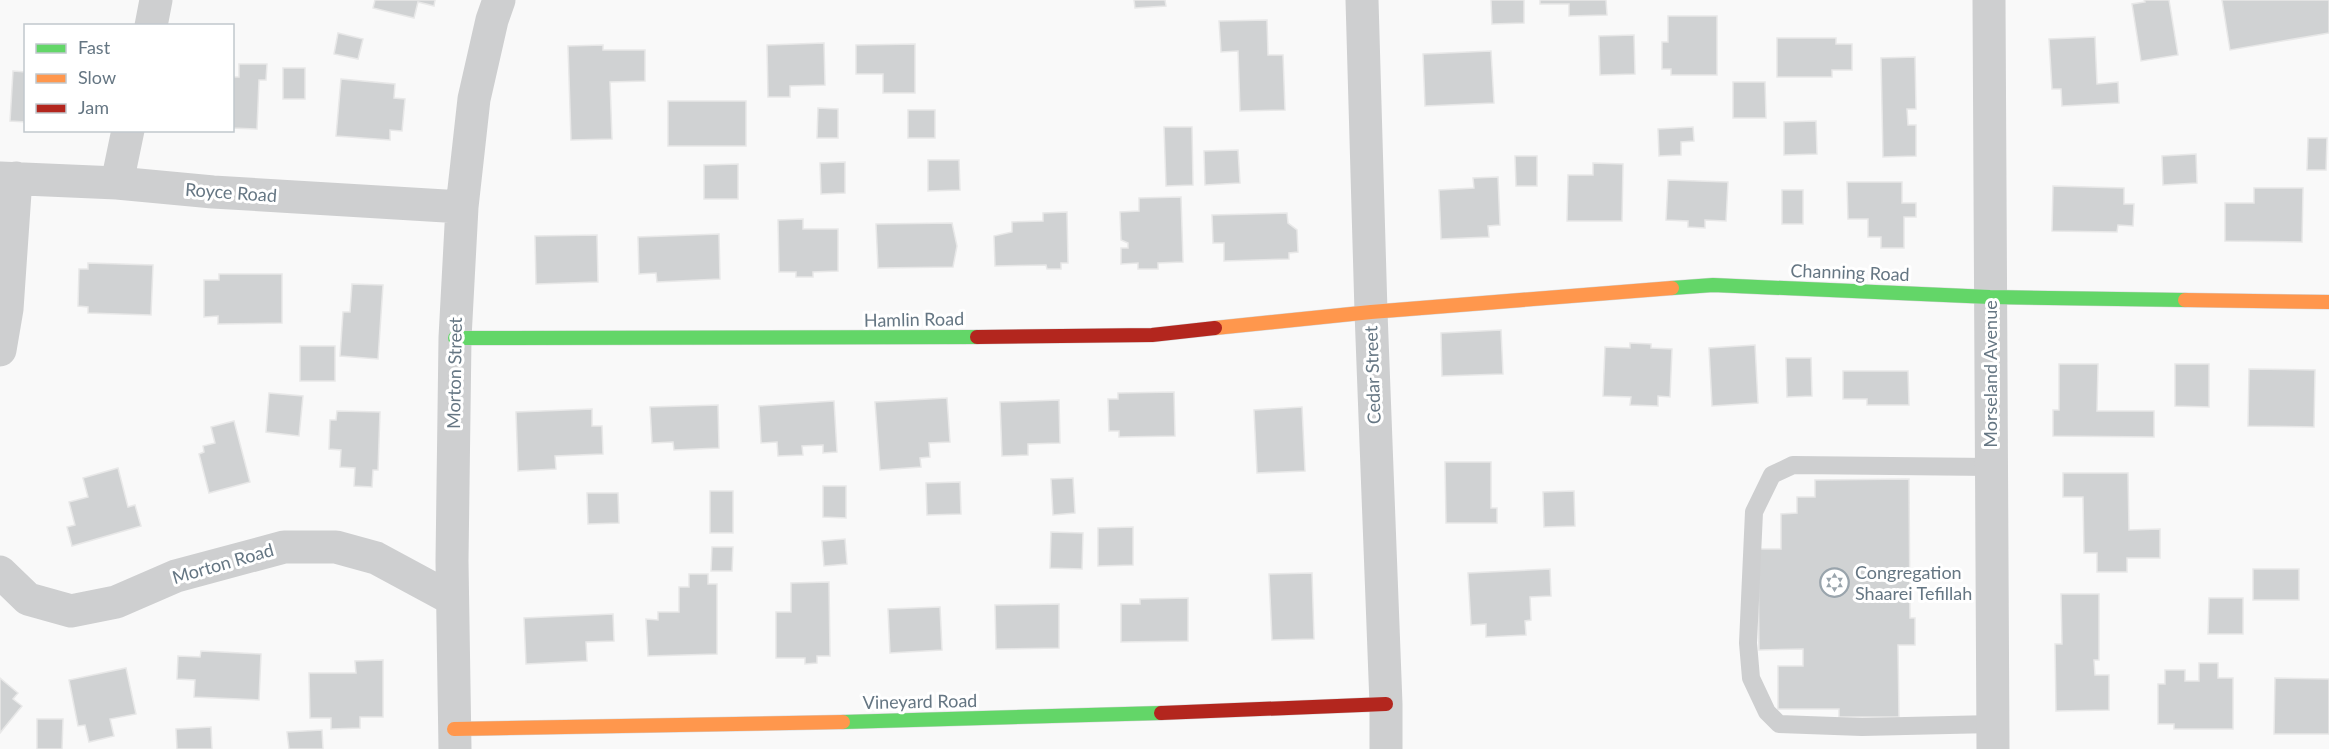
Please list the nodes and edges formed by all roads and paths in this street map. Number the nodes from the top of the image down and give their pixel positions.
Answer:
1 (156, 0) edge
2 (499, 0) edge
3 (1362, 0) edge
4 (1989, 0) edge
5 (151, 24) edge
6 (128, 132) edge
7 (8, 178) edge
8 (117, 183) junction
9 (462, 207) junction
10 (1990, 297) junction
11 (2329, 302) edge
12 (1371, 312) junction
13 (455, 338) junction
14 (0, 350) edge
15 (1991, 467) junction
16 (0, 572) edge
17 (452, 599) junction
18 (1386, 704) junction
19 (1993, 736) edge
20 (455, 739) edge
21 (1386, 749) edge

1 - 5 street
2 - 9 street, Morton Street
3 - 12 street, Cedar Street
4 - 10 street, Morseland Avenue
6 - 8 street
7 - 8 street, Royce Road
7 - 14 street
8 - 9 street, Royce Road
9 - 13 street, Morton Street
10 - 11 street, Channing Road
10 - 12 street, Channing Road
10 - 15 street, Morseland Avenue
12 - 13 street, Hamlin Road
12 - 18 street, Cedar Street
13 - 17 street, Morton Street
15 - 19 street, Morseland Avenue
15 - 19 lane
16 - 17 street, Morton Road
17 - 20 street, Morton Street
18 - 20 street, Vineyard Road
18 - 21 street, Cedar Street

